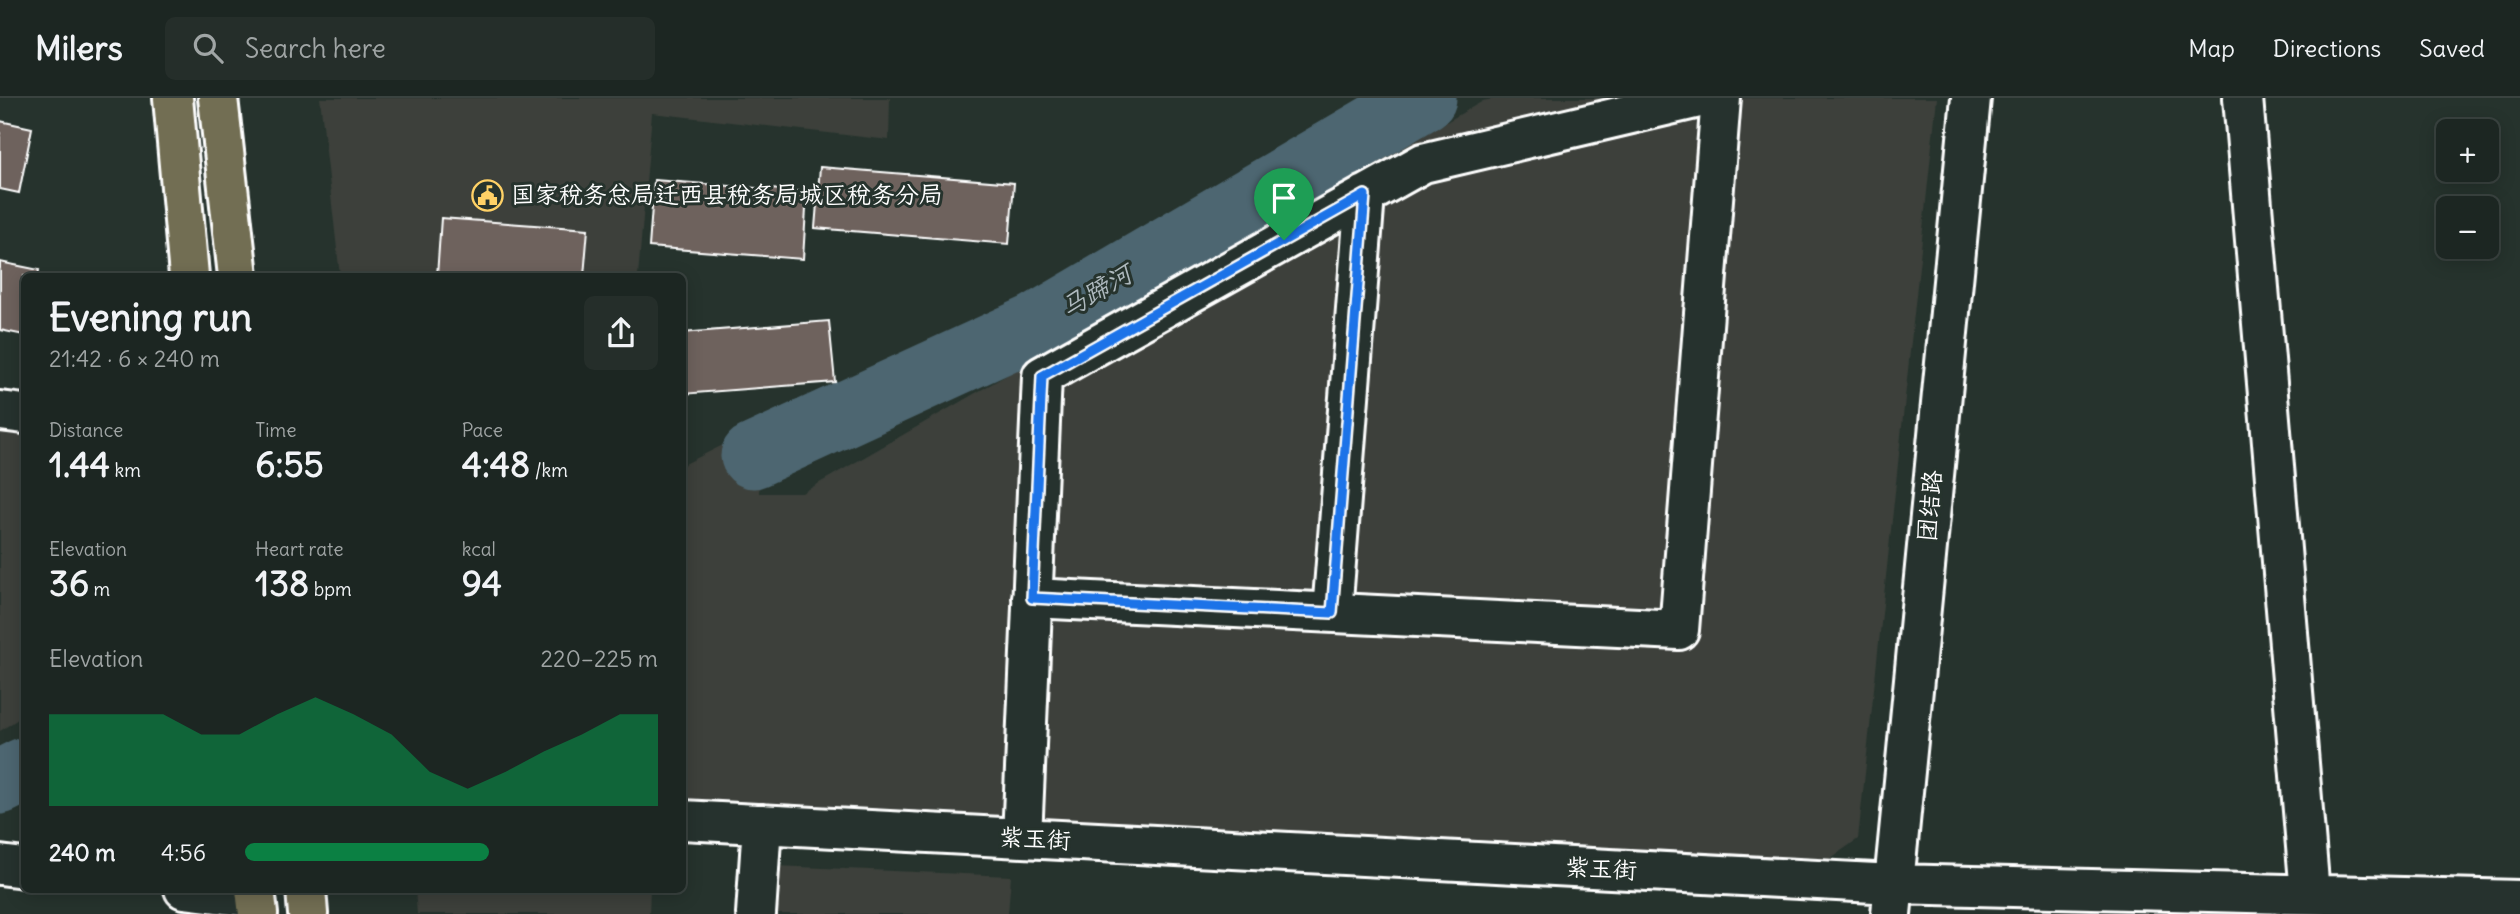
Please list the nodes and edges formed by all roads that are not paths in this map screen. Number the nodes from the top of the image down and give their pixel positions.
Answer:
1 (173, 98) edge
2 (218, 98) edge
3 (1699, 98) edge
4 (1721, 98) edge
5 (1971, 98) edge
6 (2243, 98) edge
7 (1365, 195) junction
8 (189, 273) edge
9 (238, 273) edge
10 (0, 411) edge
11 (21, 414) edge
12 (1032, 598) junction
13 (1332, 613) junction
14 (686, 820) edge
15 (762, 824) junction
16 (1021, 838) junction
17 (0, 865) edge
18 (21, 868) edge
19 (210, 893) edge
20 (306, 893) edge
21 (2310, 894) junction
22 (1892, 899) edge
23 (256, 900) edge
24 (2520, 900) edge
25 (308, 914) edge
26 (756, 914) edge

1 - 8 main road
2 - 9 main road
3 - 7 street
4 - 13 street
5 - 22 street, 团结路
6 - 21 street
7 - 12 street
7 - 13 street
10 - 11 street
12 - 13 street
12 - 16 street
14 - 15 street, 紫玉街
15 - 16 street, 紫玉街
15 - 26 street
16 - 22 street, 紫玉街
17 - 18 street
19 - 23 street
20 - 25 main road
21 - 22 street, 紫玉街
21 - 24 street, 紫玉街

